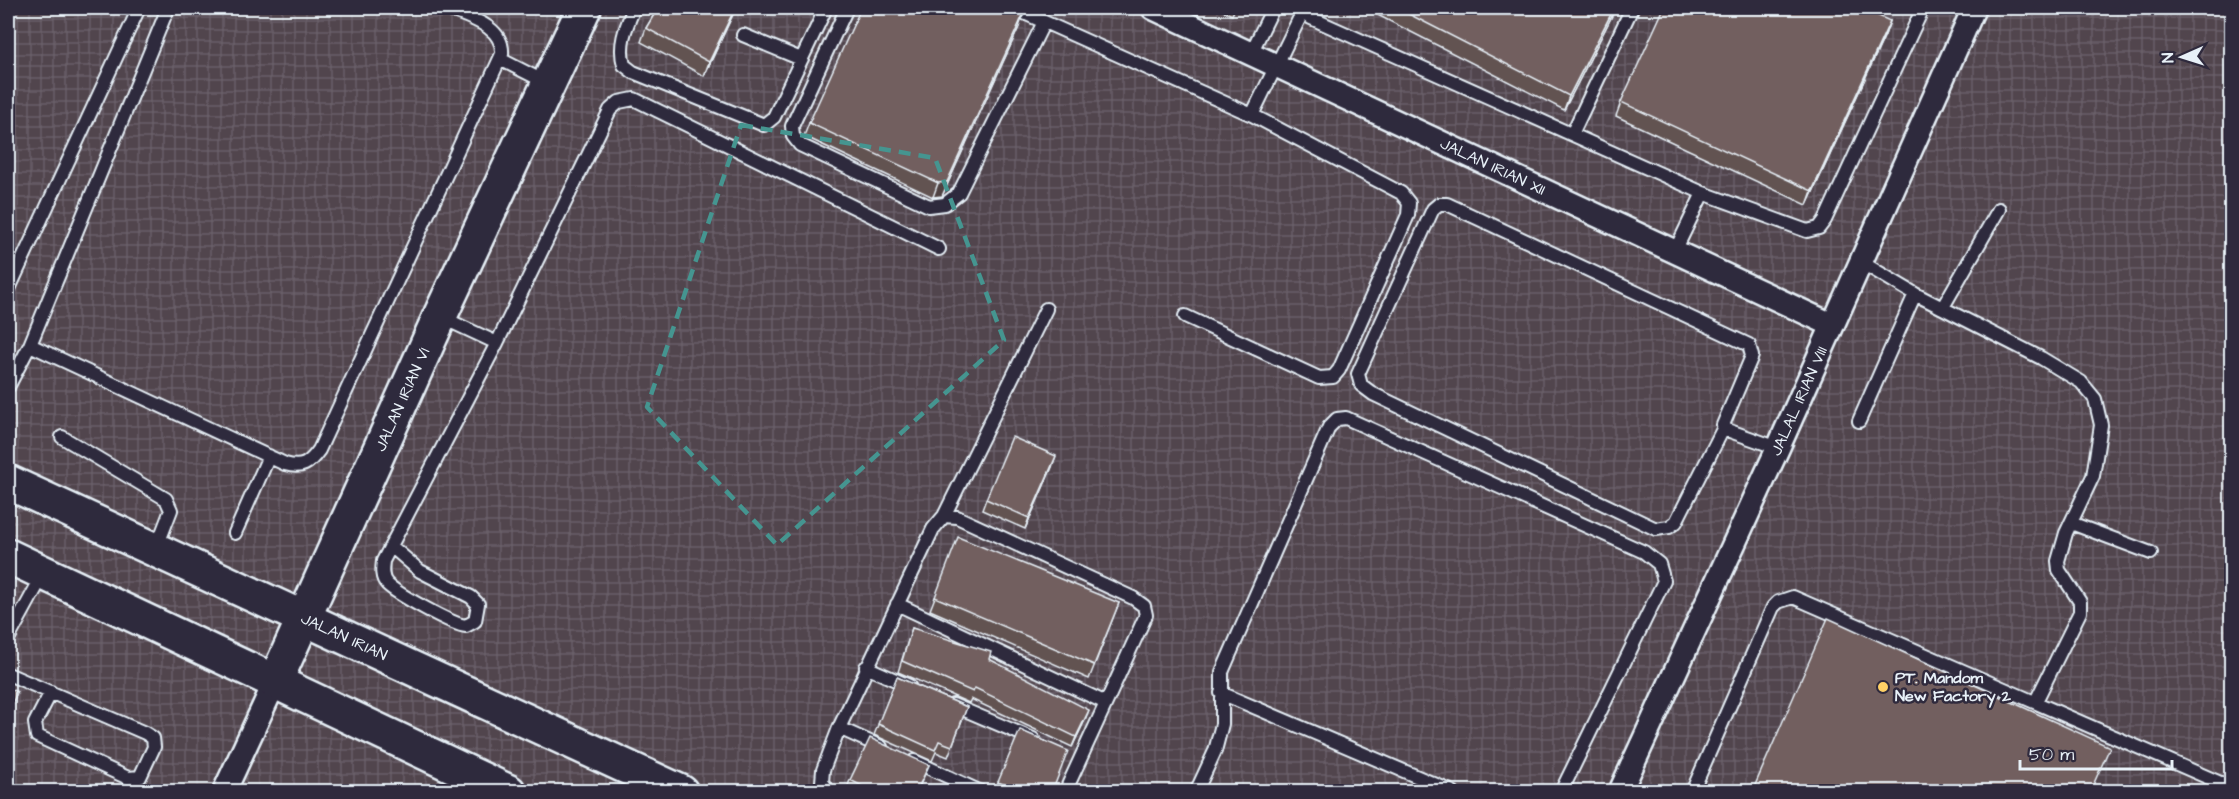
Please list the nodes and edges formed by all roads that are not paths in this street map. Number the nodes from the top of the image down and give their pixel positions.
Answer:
1 (139, 8) edge
2 (168, 8) edge
3 (446, 8) edge
4 (584, 8) edge
5 (634, 8) edge
6 (826, 8) edge
7 (847, 8) edge
8 (1013, 8) edge
9 (1153, 8) edge
10 (1272, 8) edge
11 (1632, 8) edge
12 (1923, 8) edge
13 (1974, 8) edge
14 (1302, 9) edge
15 (1044, 22) junction
16 (743, 35) dead end
17 (1251, 53) junction
18 (500, 59) junction
19 (801, 59) junction
20 (1276, 65) junction
21 (549, 83) junction
22 (1252, 115) junction
23 (1572, 134) junction
24 (1703, 193) junction
25 (1999, 209) dead end
26 (939, 249) dead end
27 (1675, 251) junction
28 (1861, 262) junction
29 (8, 291) edge
30 (1915, 294) junction
31 (1943, 307) junction
32 (1046, 309) dead end
33 (440, 316) junction
34 (1185, 316) dead end
35 (1832, 325) junction
36 (497, 343) junction
37 (30, 345) junction
38 (8, 387) edge
39 (1859, 421) dead end
40 (1724, 428) junction
41 (62, 437) dead end
42 (1778, 448) junction
43 (269, 456) junction
44 (8, 482) edge
45 (945, 516) junction
46 (2071, 523) junction
47 (236, 533) dead end
48 (391, 546) junction
49 (156, 550) junction
50 (2151, 553) dead end
51 (8, 556) edge
52 (45, 572) junction
53 (897, 604) junction
54 (306, 619) junction
55 (8, 639) edge
56 (866, 668) junction
57 (8, 674) edge
58 (275, 682) junction
59 (920, 690) edge
60 (51, 692) junction
61 (1221, 693) junction
62 (941, 700) edge
63 (2036, 701) junction
64 (1106, 703) junction
65 (839, 728) junction
66 (1048, 746) edge
67 (2232, 788) edge
68 (224, 792) edge
69 (509, 792) edge
70 (681, 792) edge
71 (829, 792) edge
72 (981, 792) edge
73 (1065, 792) edge
74 (1196, 792) edge
75 (1453, 792) edge
76 (1562, 792) edge
77 (1620, 792) edge
78 (1692, 792) edge

1 - 29 lane
2 - 37 lane
3 - 18 lane
4 - 21 street, JALAN IRIAN VI
5 - 19 lane
6 - 19 lane
7 - 15 lane
8 - 15 lane
9 - 17 street, JALAN IRIAN XII
10 - 17 lane
11 - 23 lane
12 - 24 lane
13 - 28 street, JALAL IRIAN VIII
14 - 20 lane
14 - 23 lane
15 - 22 lane
16 - 19 lane
17 - 20 street, JALAN IRIAN XII
18 - 21 lane
18 - 43 lane
20 - 22 lane
20 - 27 street, JALAN IRIAN XII
21 - 33 street, JALAN IRIAN VI
22 - 34 lane
23 - 24 lane
24 - 27 lane
25 - 31 lane
26 - 36 lane
27 - 35 street, JALAN IRIAN XII
28 - 30 lane
28 - 35 street, JALAL IRIAN VIII
30 - 31 lane
30 - 39 lane
31 - 46 lane
32 - 45 lane
33 - 36 lane
33 - 54 street, JALAN IRIAN VI
35 - 42 street, JALAL IRIAN VIII
36 - 48 lane
37 - 38 lane
37 - 43 lane
40 - 40 lane
40 - 42 lane
41 - 49 lane
42 - 77 street, JALAL IRIAN VIII
43 - 47 lane
44 - 49 street, JALAN IRIAN
45 - 53 lane
45 - 64 lane
46 - 50 lane
46 - 63 lane
48 - 48 lane
49 - 54 street, JALAN IRIAN
51 - 52 street
52 - 55 lane
52 - 58 street
53 - 56 lane
53 - 64 lane
54 - 58 street, JALAN IRIAN VI
54 - 70 street, JALAN IRIAN
56 - 59 lane
56 - 65 lane
57 - 60 lane
58 - 68 street, JALAN IRIAN VI
58 - 69 street
60 - 60 lane
61 - 74 lane
61 - 75 lane
61 - 76 lane
62 - 66 lane
63 - 67 lane
63 - 78 lane
64 - 73 lane
65 - 71 lane
65 - 72 lane

